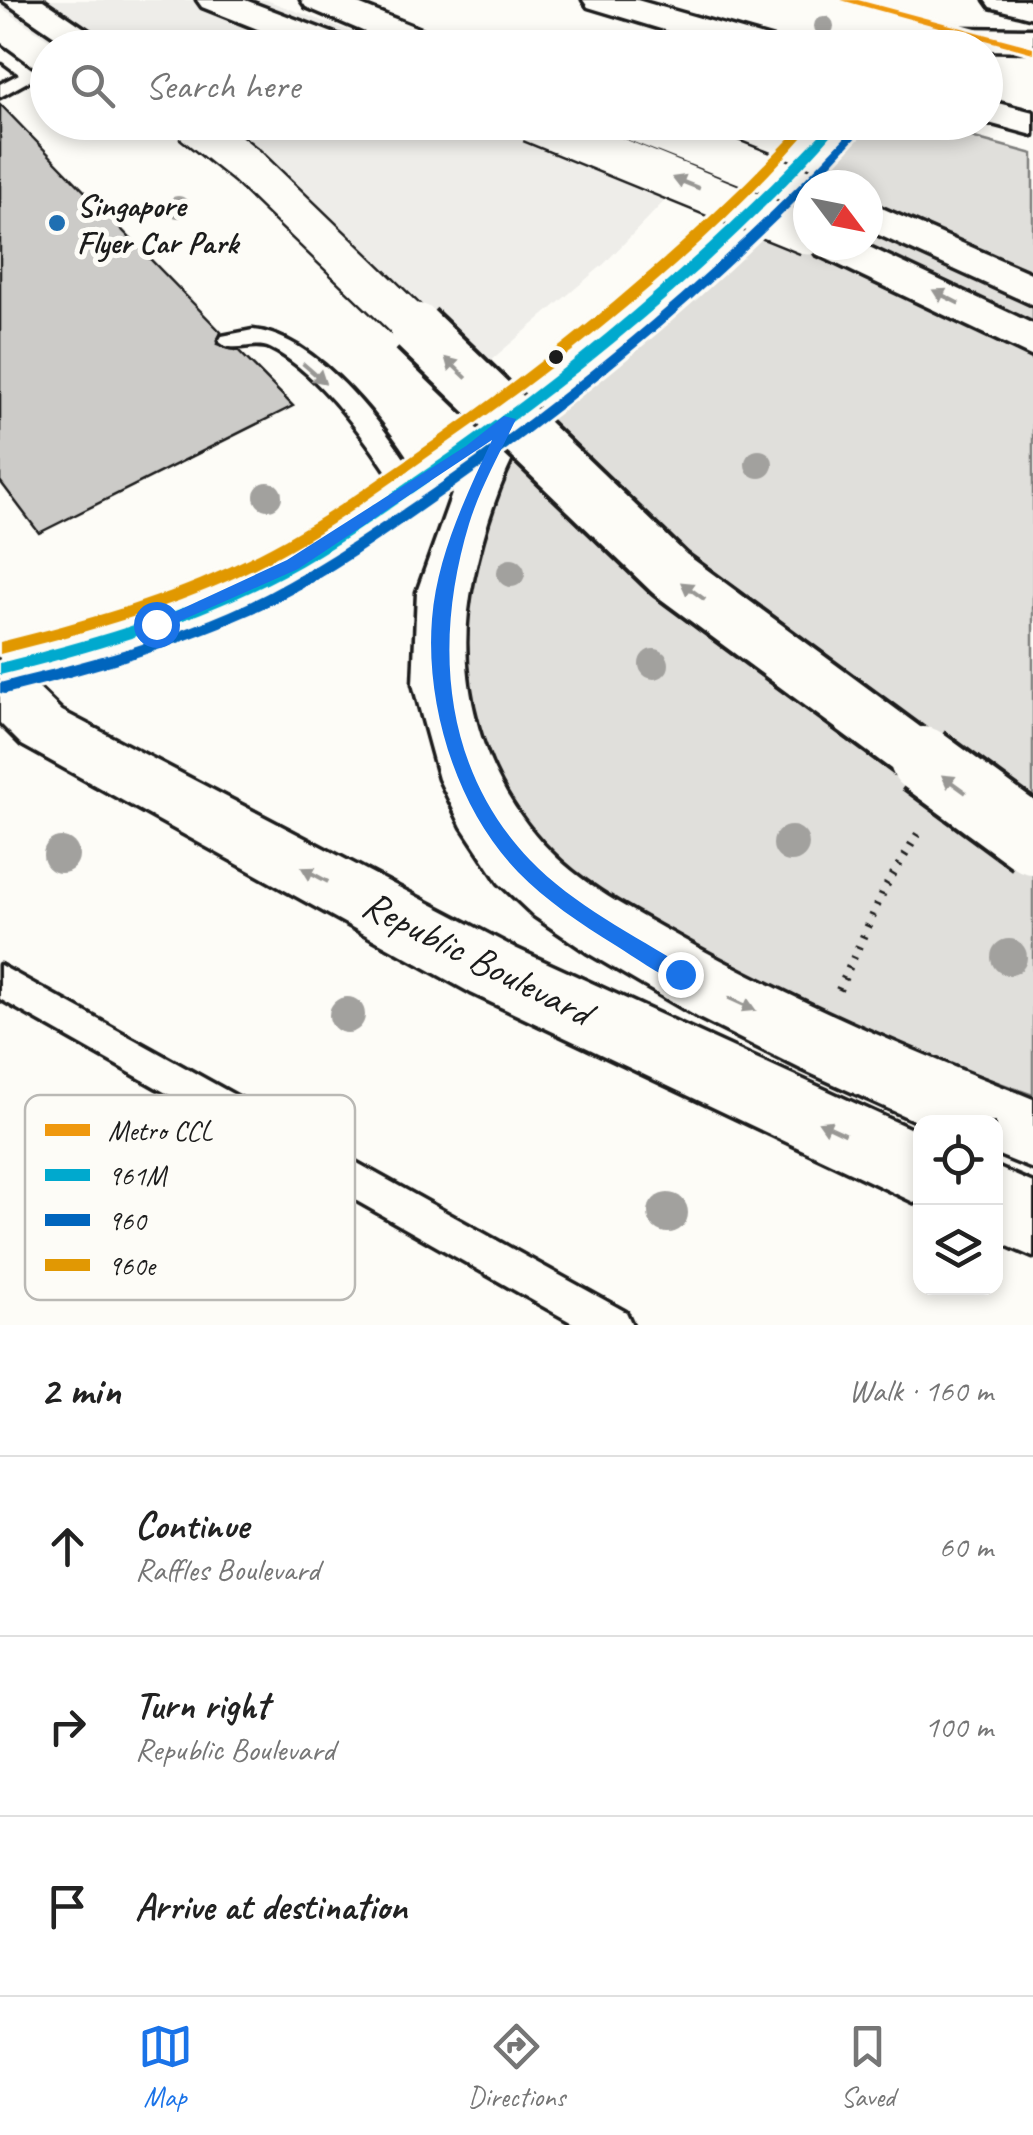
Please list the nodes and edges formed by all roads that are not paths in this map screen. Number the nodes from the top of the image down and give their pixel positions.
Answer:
1 (19, 0) edge
2 (214, 0) edge
3 (318, 0) edge
4 (600, 0) edge
5 (940, 0) edge
6 (1002, 0) edge
7 (1033, 8) edge
8 (68, 30) edge
9 (292, 30) edge
10 (391, 30) edge
11 (702, 30) edge
12 (916, 30) edge
13 (1003, 40) edge
14 (1033, 40) edge
15 (0, 50) edge
16 (30, 74) edge
17 (30, 76) edge
18 (0, 91) edge
19 (1003, 116) edge
20 (1033, 124) edge
21 (214, 140) edge
22 (576, 140) edge
23 (682, 140) edge
24 (823, 140) edge
25 (793, 184) edge
26 (883, 221) edge
27 (793, 229) edge
28 (866, 260) edge
29 (1033, 291) edge
30 (230, 341) dead end
31 (1033, 342) edge
32 (509, 419) junction
33 (410, 487) junction
34 (0, 669) edge
35 (21, 708) edge
36 (1033, 842) edge
37 (0, 980) edge
38 (204, 1095) edge
39 (1033, 1134) edge
40 (913, 1165) edge
41 (355, 1180) edge
42 (1000, 1205) edge
43 (1033, 1221) edge
44 (613, 1325) edge

1 - 8 main road
2 - 9 main road
3 - 10 main road
4 - 11 main road
5 - 12 main road
6 - 7 main road
13 - 14 main road
15 - 16 lane
17 - 18 lane
19 - 20 main road
36 -> 21 main road, bridge
27 -> 22 main road, bridge
23 - 25 main road, bridge
24 - 32 main road
26 - 29 main road
31 -> 28 main road
30 -> 33 lane
32 - 33 main road
32 -> 39 main road, Republic Boulevard
33 - 34 main road
40 -> 35 main road, Republic Boulevard
37 - 38 lane
41 - 44 lane
42 - 43 main road

